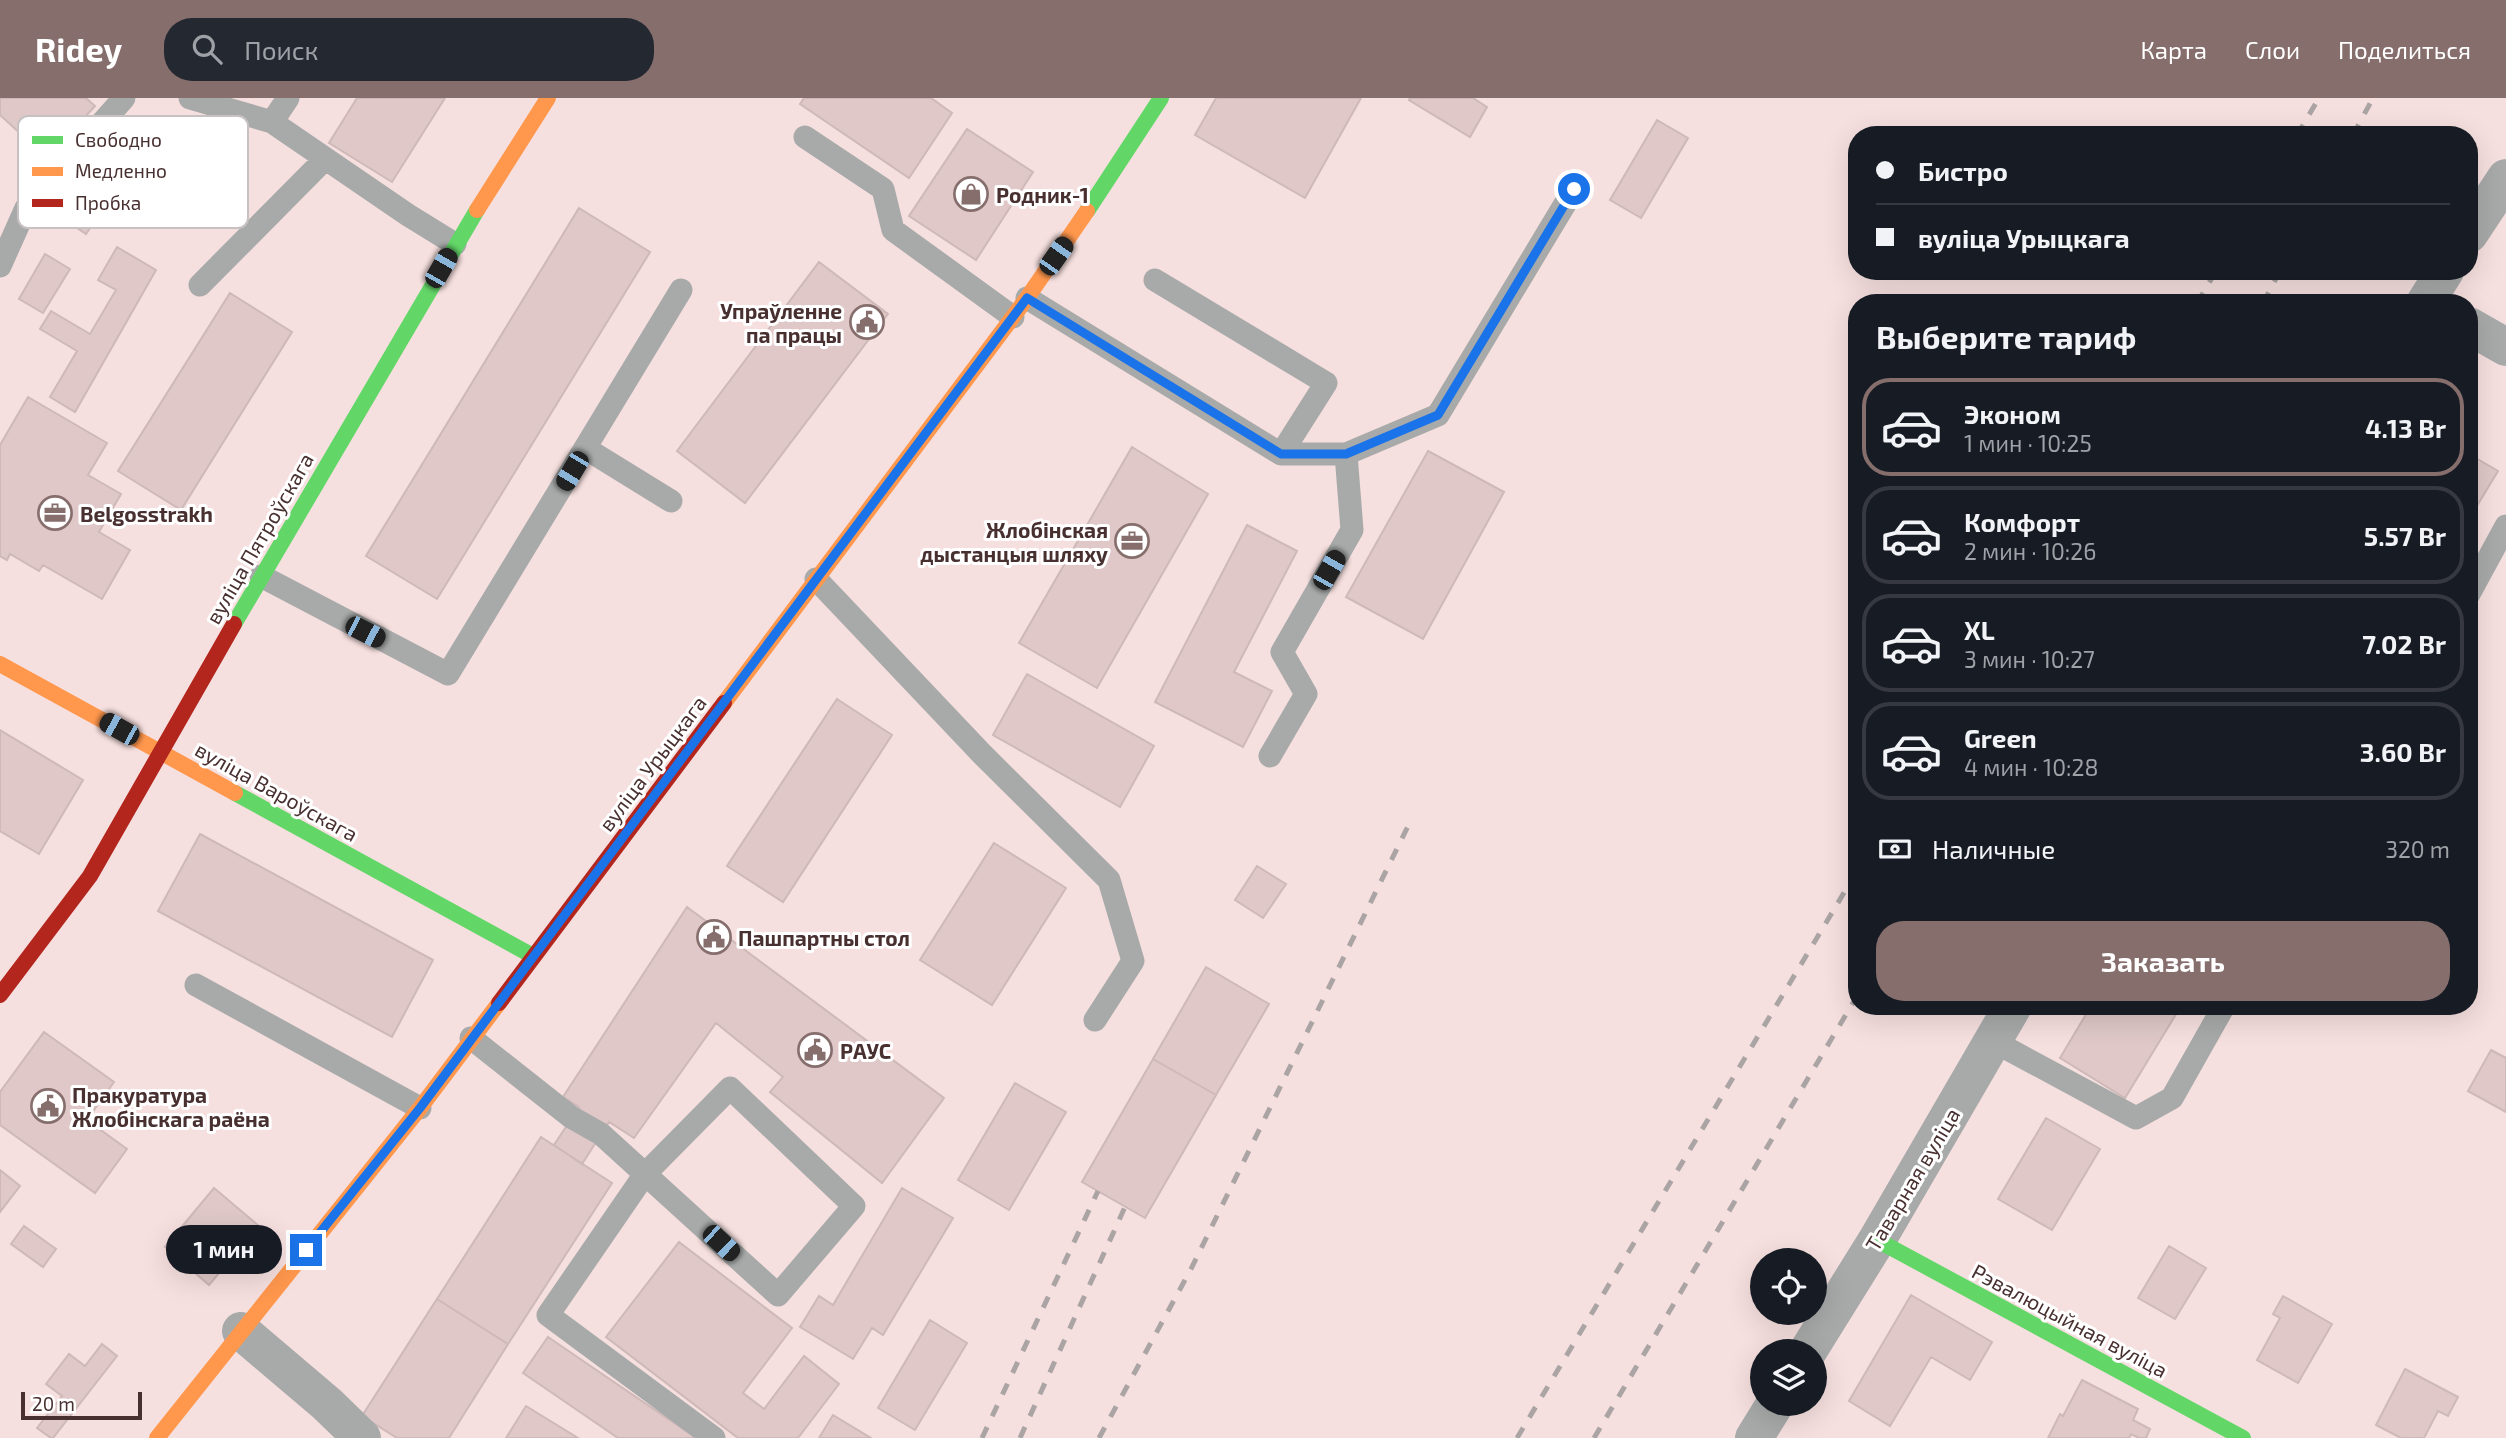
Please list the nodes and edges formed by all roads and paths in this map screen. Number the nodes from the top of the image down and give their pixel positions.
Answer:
1 (124, 98) edge
2 (190, 98) edge
3 (288, 98) edge
4 (548, 98) edge
5 (1161, 98) edge
6 (108, 116) edge
7 (272, 122) junction
8 (804, 137) dead end
9 (325, 159) junction
10 (2506, 178) edge
11 (1574, 189) dead end
12 (2478, 220) edge
13 (18, 226) edge
14 (455, 244) junction
15 (0, 266) edge
16 (1155, 280) dead end
17 (200, 285) dead end
18 (681, 290) dead end
19 (1027, 298) junction
20 (1013, 317) junction
21 (2478, 331) edge
22 (2506, 347) edge
23 (585, 448) junction
24 (1281, 454) junction
25 (1346, 454) junction
26 (671, 501) dead end
27 (2506, 526) edge
28 (261, 576) junction
29 (2478, 577) edge
30 (816, 579) junction
31 (0, 664) edge
32 (161, 752) junction
33 (1270, 756) dead end
34 (533, 956) junction
35 (195, 985) dead end
36 (0, 995) edge
37 (2008, 1015) edge
38 (2219, 1015) edge
39 (1095, 1020) dead end
40 (471, 1038) junction
41 (1993, 1041) junction
42 (420, 1108) junction
43 (646, 1174) junction
44 (1877, 1240) junction
45 (241, 1331) junction
46 (1815, 1339) edge
47 (1768, 1416) edge
48 (157, 1438) edge
49 (362, 1438) edge
50 (714, 1438) edge
51 (1754, 1438) edge
52 (2243, 1438) edge

1 - 6 lane
2 - 7 lane
3 - 7 lane
4 - 14 street, вуліца Пятроўскага
5 - 19 street, вуліца Урыцкага
7 - 9 lane
8 - 20 lane
9 - 14 lane
9 - 17 lane
10 - 12 street
11 - 25 lane
13 - 15 lane
14 - 28 street, вуліца Пятроўскага
16 - 24 lane
18 - 23 lane
19 - 20 street, вуліца Урыцкага
19 - 24 lane
20 - 30 street, вуліца Урыцкага
21 - 22 street
23 - 26 lane
23 - 28 lane
24 - 25 lane
25 - 33 lane
27 - 29 lane
28 - 32 street, вуліца Пятроўскага
30 - 34 street, вуліца Урыцкага
30 - 39 lane
31 - 32 street, вуліца Вароўскага
32 - 34 street, вуліца Вароўскага
32 - 36 street, вуліца Пятроўскага
34 - 40 street, вуліца Урыцкага
35 - 42 lane
37 - 41 street, Таварная вуліца
38 - 41 lane
40 - 42 street, вуліца Урыцкага
40 - 43 lane
41 - 44 street, Таварная вуліца
42 - 45 street, вуліца Урыцкага
43 - 43 lane
43 - 50 lane
44 - 46 street, Таварная вуліца
44 - 52 street, Рэвалюцыйная вуліца
45 - 48 street, вуліца Урыцкага
45 - 49 street
47 - 51 street

